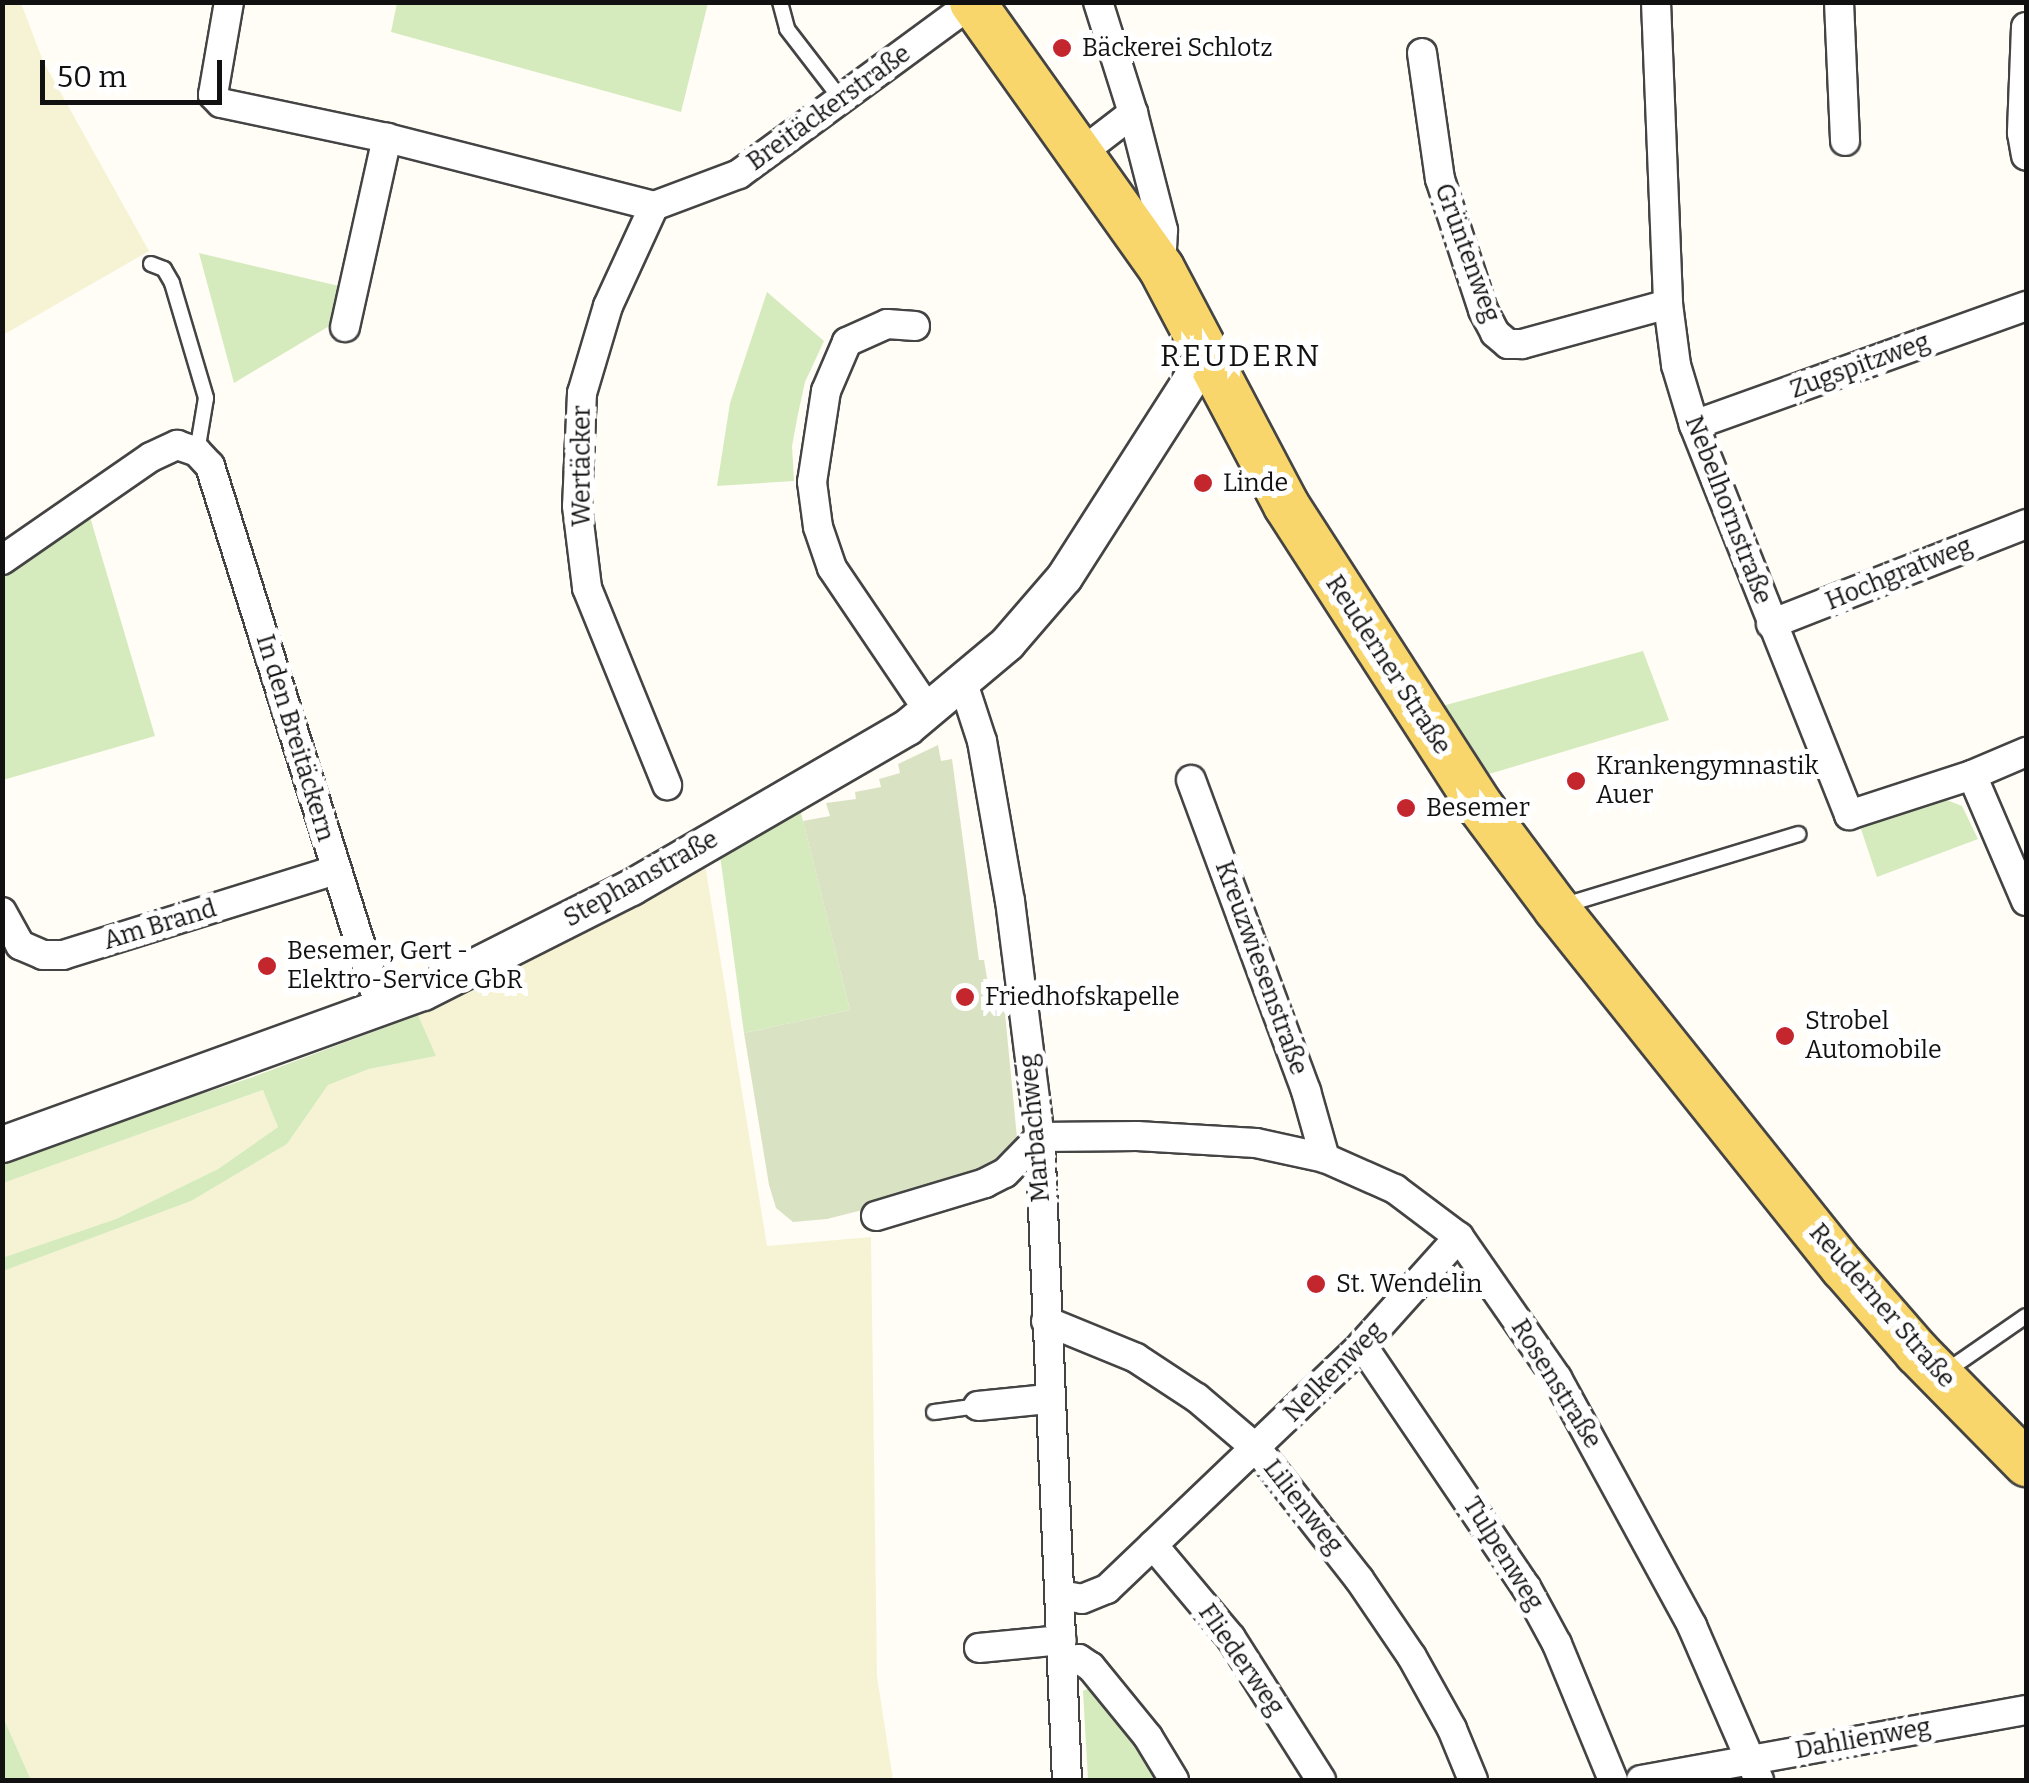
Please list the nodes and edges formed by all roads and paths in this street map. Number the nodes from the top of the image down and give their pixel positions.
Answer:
1 (229, 2) edge
2 (780, 2) edge
3 (1098, 2) edge
4 (1656, 2) edge
5 (1839, 2) edge
6 (972, 3) edge
7 (2026, 28) edge
8 (1422, 53) dead end
9 (841, 99) junction
10 (1133, 113) junction
11 (388, 138) junction
12 (1844, 141) dead end
13 (1081, 153) junction
14 (2026, 156) edge
15 (654, 206) junction
16 (150, 264) dead end
17 (1162, 268) junction
18 (1668, 304) junction
19 (2026, 306) edge
20 (916, 326) dead end
21 (344, 327) dead end
22 (1212, 364) junction
23 (1694, 426) junction
24 (204, 459) junction
25 (2026, 524) edge
26 (2, 560) edge
27 (1772, 624) junction
28 (963, 683) junction
29 (928, 710) junction
30 (2026, 752) edge
31 (1972, 775) junction
32 (1191, 780) dead end
33 (667, 784) dead end
34 (1798, 834) dead end
35 (336, 870) junction
36 (2026, 902) edge
37 (1556, 908) junction
38 (2, 912) edge
39 (381, 1010) junction
40 (1040, 1137) junction
41 (2, 1144) edge
42 (1325, 1158) junction
43 (876, 1216) dead end
44 (1459, 1238) junction
45 (2026, 1316) edge
46 (1046, 1321) junction
47 (1362, 1345) junction
48 (1941, 1376) junction
49 (1048, 1399) junction
50 (978, 1406) joint
51 (934, 1412) dead end
52 (1257, 1449) junction
53 (2026, 1463) edge
54 (1154, 1545) junction
55 (1060, 1595) junction
56 (979, 1648) dead end
57 (1063, 1650) junction
58 (2026, 1710) edge
59 (1754, 1770) edge
60 (1067, 1780) edge
61 (1174, 1780) edge
62 (1321, 1780) edge
63 (1473, 1780) edge
64 (1613, 1780) edge
65 (1641, 1780) edge

1 - 11 street
2 - 9 lane
3 - 10 street
4 - 18 street, Nebelhornstraße
5 - 12 street
6 - 9 street, Breitäckerstraße
6 - 13 main road, Reuderner Straße
7 - 14 street
8 - 18 street, Grüntenweg
9 - 15 street, Breitäckerstraße
10 - 13 street
10 - 17 street
11 - 15 street
11 - 21 street
13 - 17 main road, Reuderner Straße
15 - 33 street, Wertäcker
16 - 24 lane
17 - 22 main road, Reuderner Straße
18 - 23 street, Nebelhornstraße
19 - 23 street, Zugspitzweg
20 - 29 street
22 - 28 street, Stephanstraße
22 - 37 main road, Reuderner Straße
23 - 27 street, Nebelhornstraße
24 - 26 street
24 - 35 street, In den Breitäckern
25 - 27 street, Hochgratweg
27 - 31 street, Nebelhornstraße
28 - 29 street, Stephanstraße
28 - 40 street, Marbachweg
29 - 39 street, Stephanstraße
30 - 31 street, Nebelhornstraße
31 - 36 street
32 - 42 street, Kreuzwiesenstraße
34 - 37 lane
35 - 38 street, Am Brand
35 - 39 street, In den Breitäckern
37 - 48 main road, Reuderner Straße
39 - 41 street, Stephanstraße
40 - 42 street, Rosenstraße
40 - 43 street
40 - 46 street, Marbachweg
42 - 44 street, Rosenstraße
44 - 47 street, Nelkenweg
44 - 59 street, Rosenstraße
45 - 48 lane
46 - 49 street, Marbachweg
46 - 52 street, Lilienweg
47 - 52 street, Nelkenweg
47 - 64 street, Tulpenweg
48 - 53 main road, Reuderner Straße
49 - 50 street
49 - 55 street, Marbachweg
50 - 51 lane
52 - 54 street, Nelkenweg
52 - 63 street, Lilienweg
54 - 55 street, Nelkenweg
54 - 62 street, Fliederweg
55 - 57 street, Marbachweg
56 - 57 street
57 - 60 street, Marbachweg
57 - 61 street
58 - 59 street, Dahlienweg
59 - 65 street, Dahlienweg

